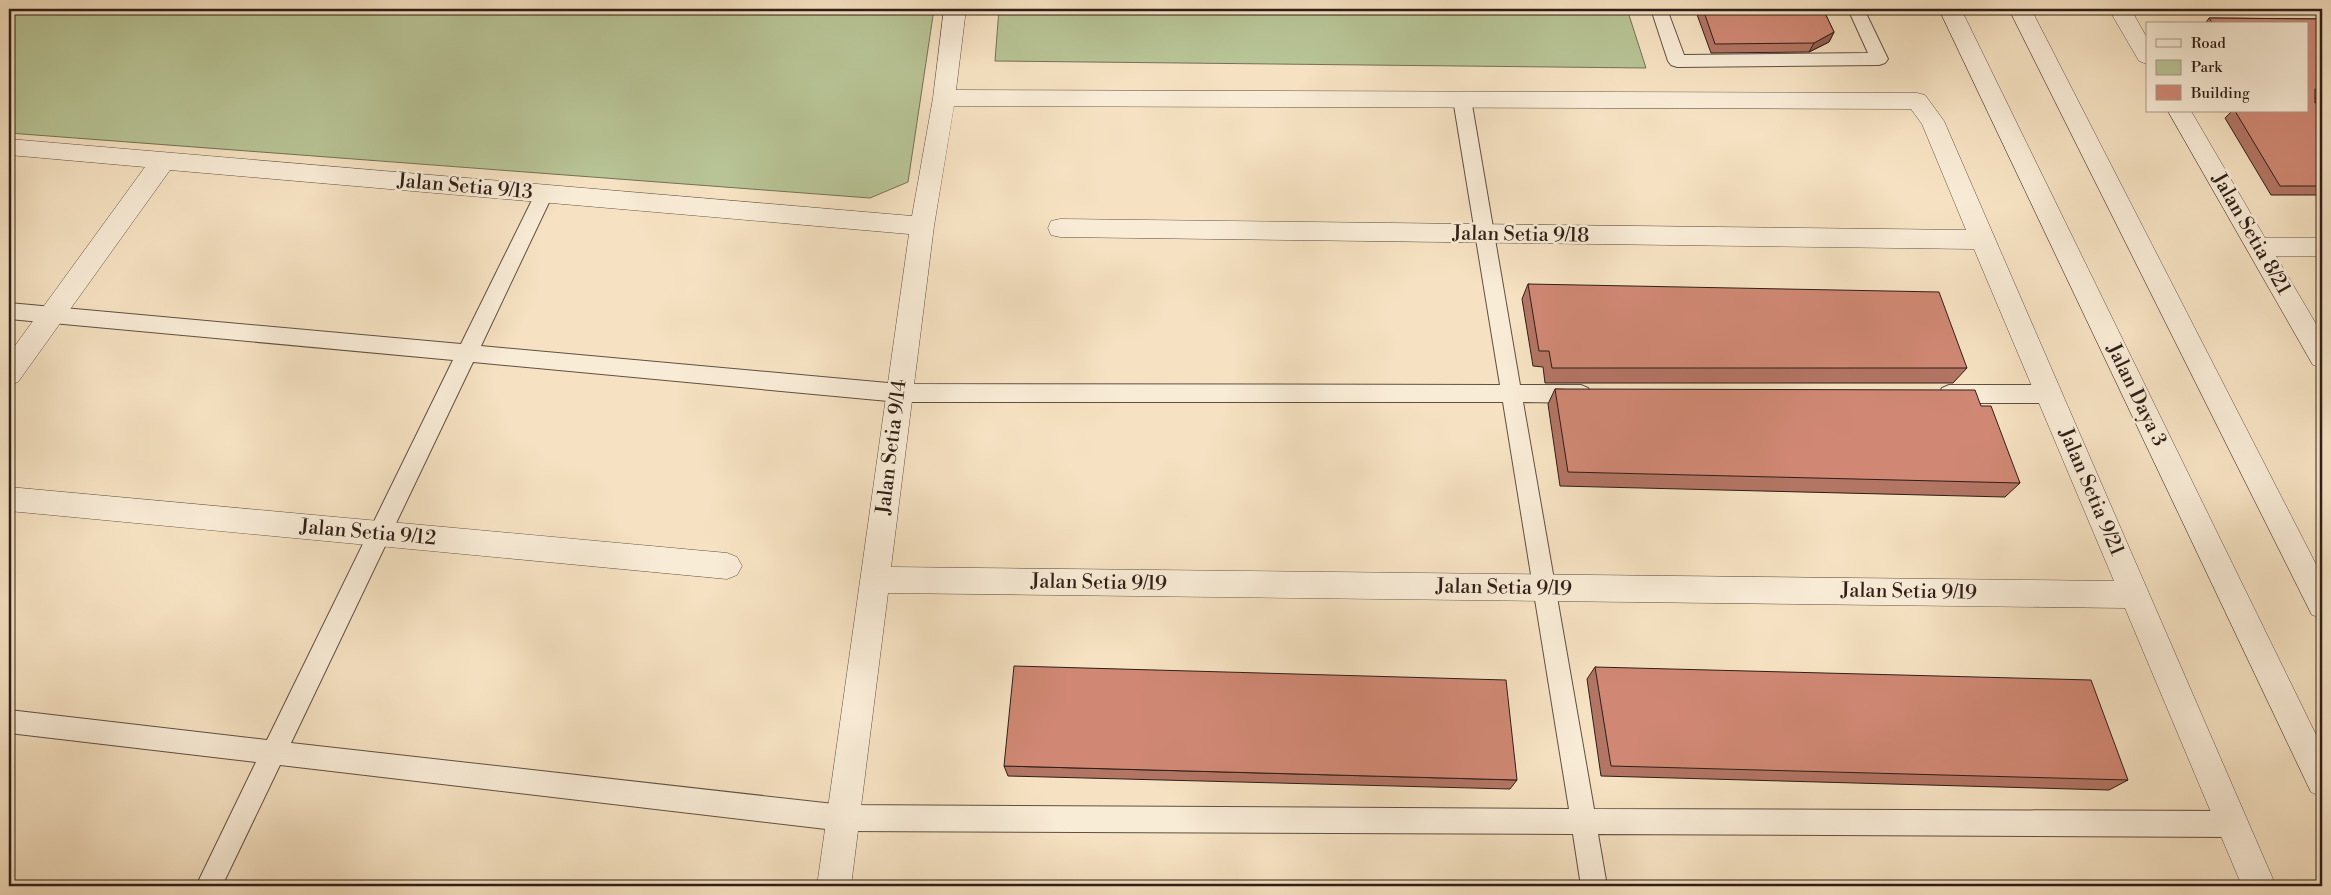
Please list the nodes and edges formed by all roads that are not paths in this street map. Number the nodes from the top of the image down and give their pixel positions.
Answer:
1 (955, 9) edge
2 (1659, 9) edge
3 (1856, 9) edge
4 (2020, 9) edge
5 (2042, 9) edge
6 (2124, 9) edge
7 (1956, 15) edge
8 (2146, 54) edge
9 (2054, 72) junction
10 (944, 98) junction
11 (1462, 100) junction
12 (2180, 112) edge
13 (9, 147) edge
14 (163, 161) junction
15 (544, 194) junction
16 (922, 226) junction
17 (1060, 228) dead end
18 (1485, 235) junction
19 (1983, 240) junction
20 (2258, 246) junction
21 (2322, 246) edge
22 (9, 311) edge
23 (51, 315) junction
24 (467, 353) junction
25 (2322, 358) edge
26 (9, 374) edge
27 (899, 393) junction
28 (1512, 394) junction
29 (1602, 394) edge
30 (1930, 394) edge
31 (2049, 394) junction
32 (9, 499) edge
33 (380, 534) junction
34 (727, 566) dead end
35 (874, 580) junction
36 (1544, 588) junction
37 (2134, 595) junction
38 (2322, 604) edge
39 (9, 722) edge
40 (274, 752) junction
41 (2322, 781) edge
42 (843, 818) junction
43 (1584, 821) junction
44 (2233, 824) junction
45 (209, 886) edge
46 (834, 886) edge
47 (1594, 886) edge
48 (2259, 886) edge

1 - 10 street, Jalan Setia 9/14
2 - 3 lane
4 - 9 street
5 - 9 street
6 - 8 street
7 - 41 street, Jalan Daya 3
9 - 38 street
10 - 11 street
10 - 16 street, Jalan Setia 9/14
11 - 18 lane
11 - 19 street, Jalan Setia 9/21
12 - 20 street, Jalan Setia 8/21
13 - 14 street, Jalan Setia 9/13
14 - 15 street, Jalan Setia 9/13
14 - 23 street
15 - 16 street, Jalan Setia 9/13
15 - 24 lane
16 - 27 street, Jalan Setia 9/14
17 - 18 street, Jalan Setia 9/18
18 - 19 street, Jalan Setia 9/18
18 - 28 lane
19 - 31 street, Jalan Setia 9/21
20 - 21 street
20 - 25 street, Jalan Setia 8/21
22 - 23 lane
23 - 24 lane
23 - 26 street
24 - 27 lane
24 - 33 lane
27 - 28 lane
27 - 35 street, Jalan Setia 9/14
28 - 29 lane
28 - 36 lane
30 - 31 lane
31 - 37 street, Jalan Setia 9/21
32 - 33 street, Jalan Setia 9/12
33 - 34 street, Jalan Setia 9/12
33 - 40 lane
35 - 36 street, Jalan Setia 9/19
35 - 42 street, Jalan Setia 9/14
36 - 37 street, Jalan Setia 9/19
36 - 43 lane
37 - 44 street, Jalan Setia 9/21
39 - 40 lane
40 - 42 lane
40 - 45 lane
42 - 43 lane
42 - 46 street, Jalan Setia 9/14
43 - 44 lane
43 - 47 lane
44 - 48 street, Jalan Setia 9/21

